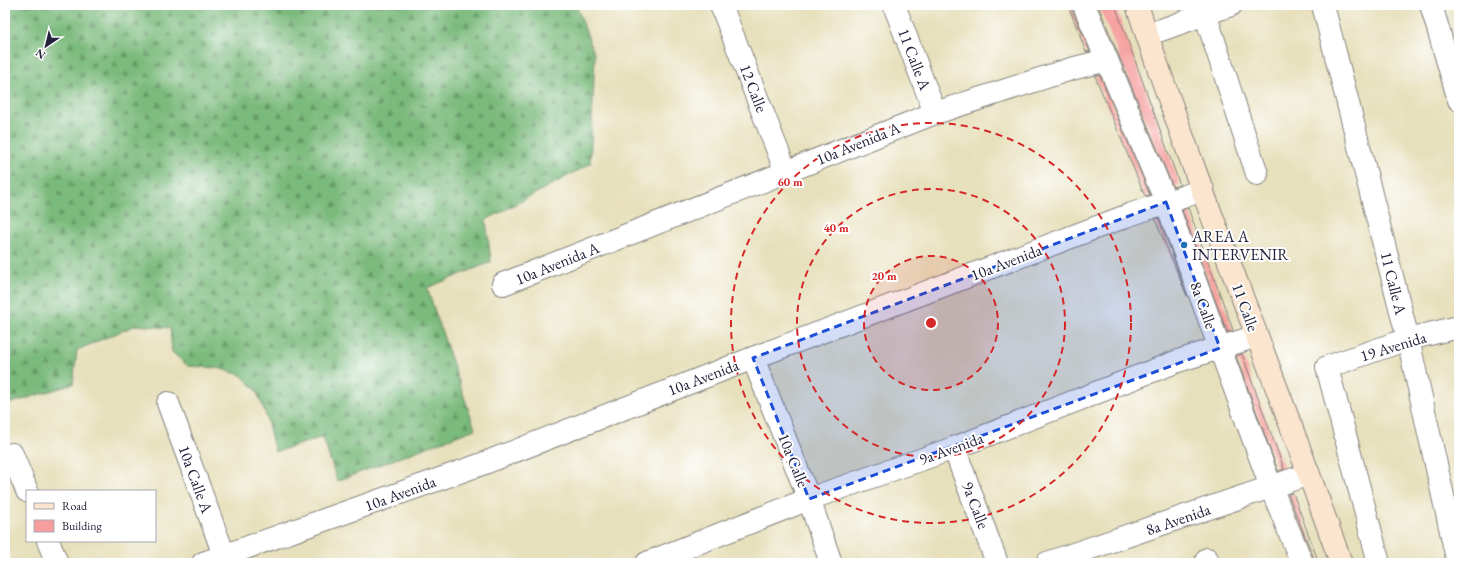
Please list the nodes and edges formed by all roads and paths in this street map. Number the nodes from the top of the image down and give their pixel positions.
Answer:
1 (721, 5) edge
2 (894, 5) edge
3 (1084, 5) edge
4 (1137, 5) edge
5 (1231, 5) edge
6 (1323, 5) edge
7 (1431, 5) edge
8 (1205, 13) junction
9 (1147, 35) junction
10 (1107, 60) junction
11 (1459, 100) edge
12 (935, 113) junction
13 (786, 172) junction
14 (1257, 174) dead end
15 (1203, 190) junction
16 (1166, 202) junction
17 (503, 284) dead end
18 (1459, 327) edge
19 (1257, 336) junction
20 (1408, 339) junction
21 (1220, 348) junction
22 (753, 358) junction
23 (168, 403) dead end
24 (954, 448) junction
25 (12, 454) dead end
26 (1309, 474) junction
27 (1271, 487) junction
28 (27, 490) edge
29 (809, 499) junction
30 (48, 542) edge
31 (224, 555) junction
32 (57, 563) edge
33 (203, 563) edge
34 (647, 563) edge
35 (831, 563) edge
36 (997, 563) edge
37 (1047, 563) edge
38 (1302, 563) edge
39 (1341, 563) edge
40 (1379, 563) edge
41 (1458, 563) edge

1 - 13 street, 12 Calle
2 - 12 street, 11 Calle A
3 - 10 street, 8a Calle
4 - 9 street, 11 Calle
5 - 8 street
6 - 20 street, 11 Calle A
7 - 11 street
8 - 9 street
8 - 14 street
9 - 15 street, 11 Calle
10 - 12 street, 10a Avenida A
10 - 16 street, 8a Calle
12 - 13 street, 10a Avenida A
13 - 17 street, 10a Avenida A
15 - 16 street, 10a Avenida
15 - 19 street, 11 Calle
16 - 21 street, 8a Calle
16 - 22 street, 10a Avenida
18 - 20 street, 19 Avenida
19 - 21 street, 9a Avenida
19 - 26 street, 11 Calle
20 - 40 street, 19 Avenida
20 - 41 street, 11 Calle A
21 - 24 street, 9a Avenida
21 - 27 street, 8a Calle
22 - 29 street, 10a Calle
22 - 31 street, 10a Avenida
23 - 31 street, 10a Calle A
24 - 29 street, 9a Avenida
24 - 36 street, 9a Calle
25 - 28 street
26 - 27 street, 8a Avenida
26 - 39 street, 11 Calle
27 - 37 street, 8a Avenida
27 - 38 street, 8a Calle
29 - 34 street, 9a Avenida
29 - 35 street, 10a Calle
30 - 32 street
31 - 33 street, 10a Avenida

